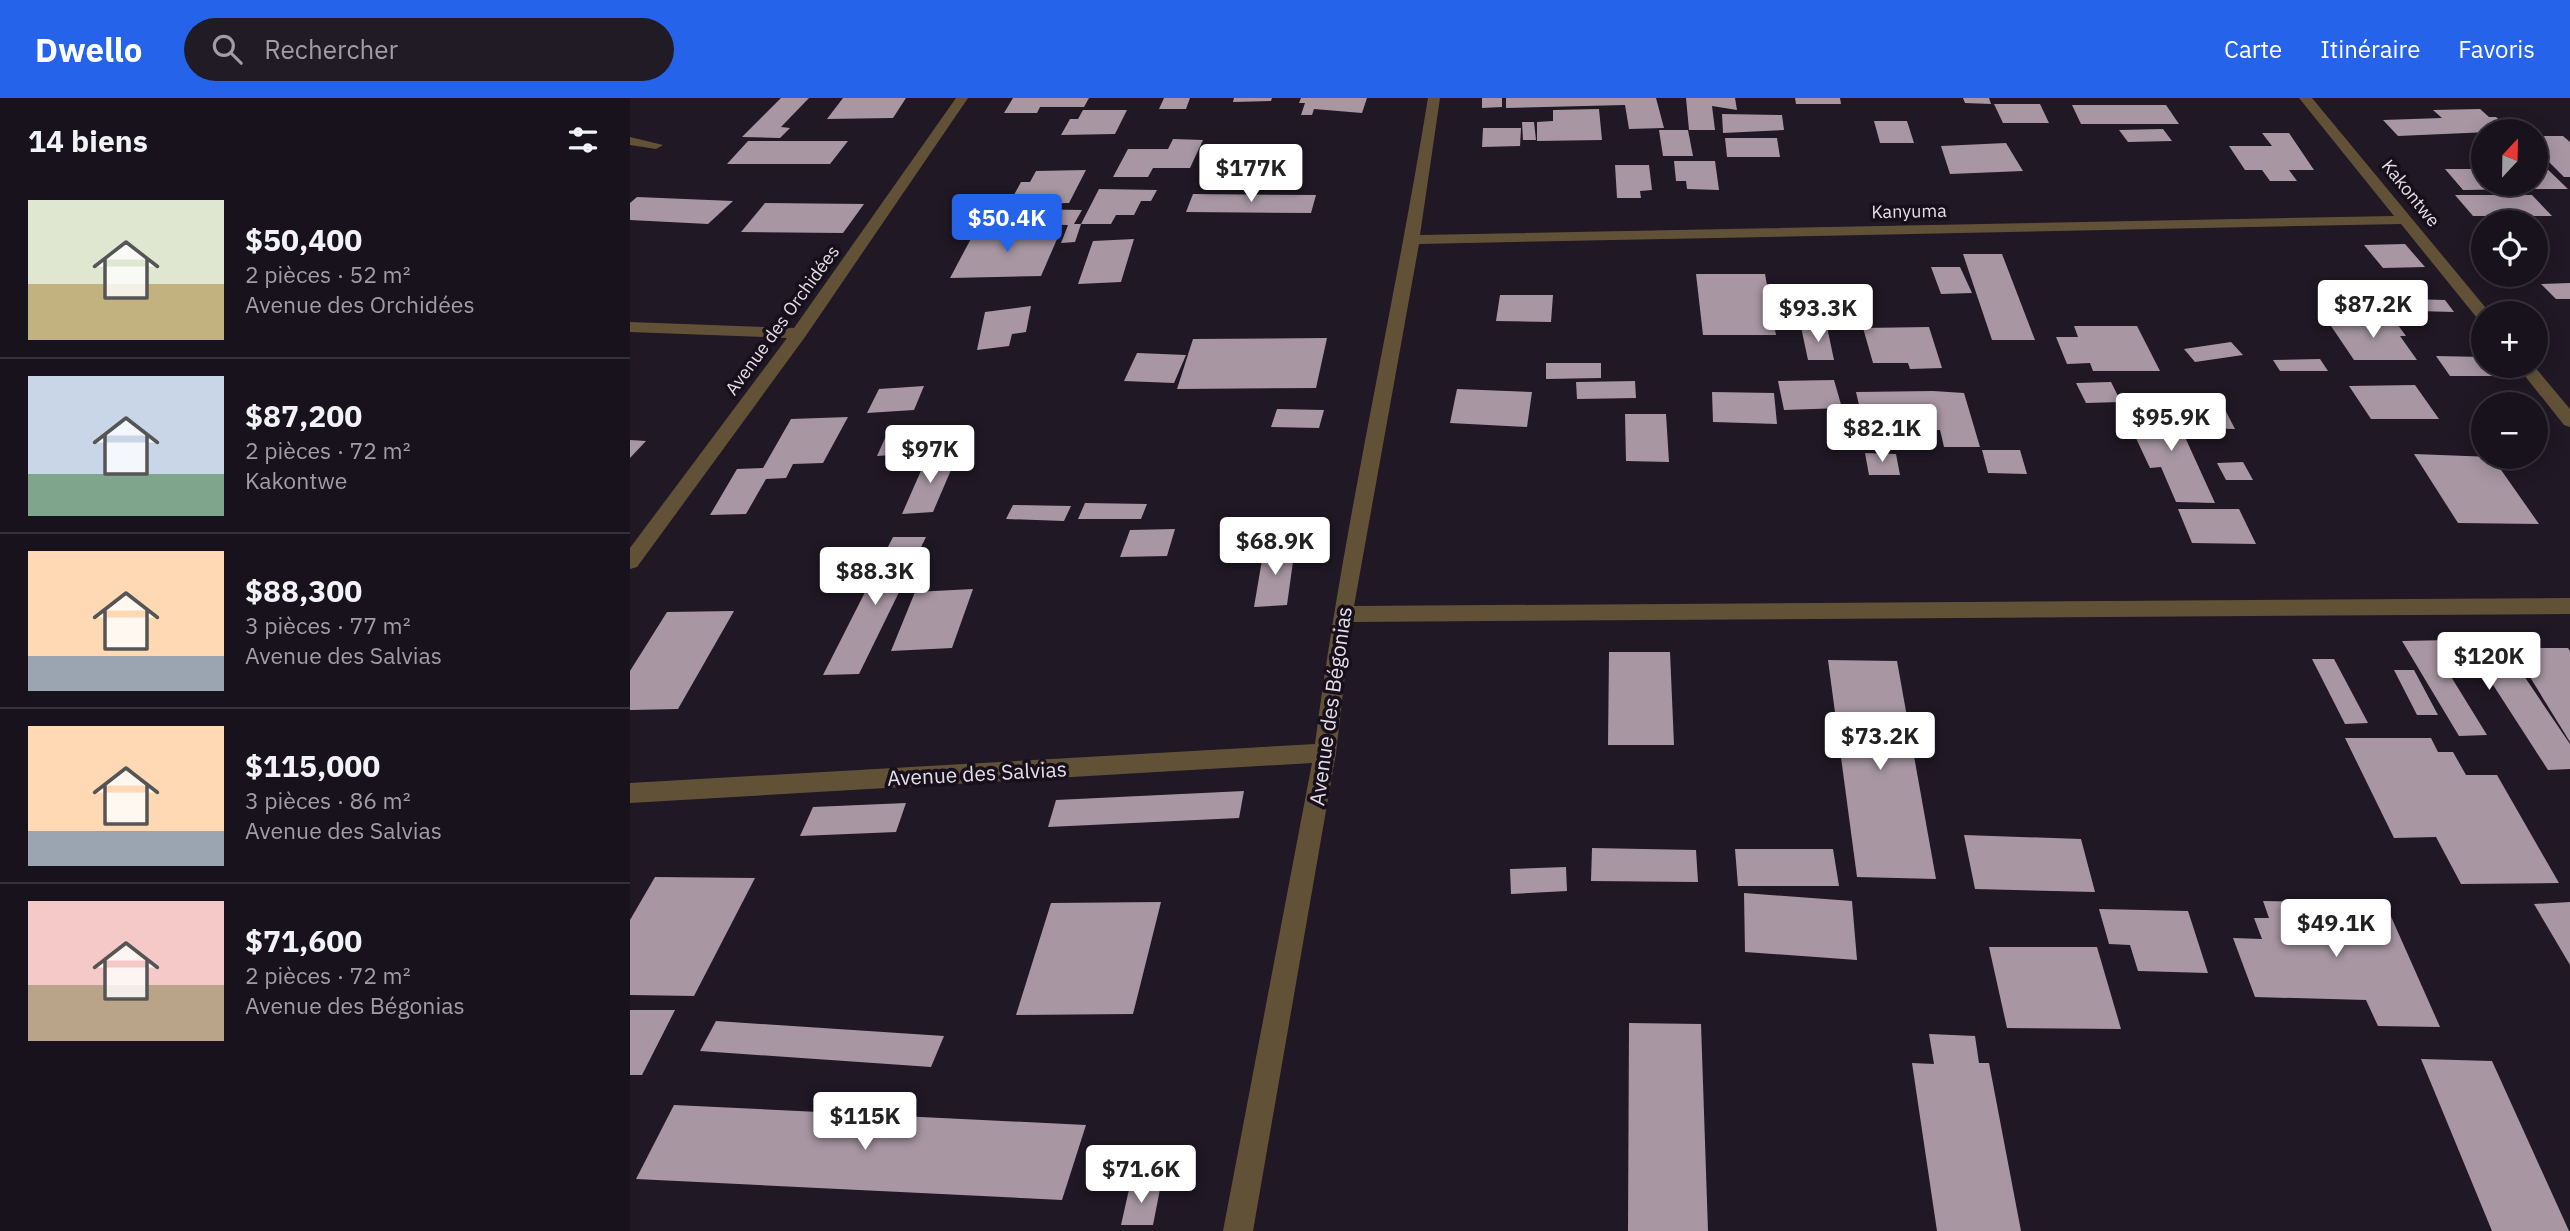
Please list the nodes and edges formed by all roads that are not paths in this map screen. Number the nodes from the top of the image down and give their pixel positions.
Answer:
1 (962, 98) edge
2 (1434, 98) edge
3 (2305, 98) edge
4 (630, 141) edge
5 (656, 145) dead end
6 (2406, 220) junction
7 (1412, 240) junction
8 (2472, 301) edge
9 (630, 327) edge
10 (799, 333) junction
11 (2535, 378) edge
12 (2570, 421) edge
13 (630, 562) edge
14 (2570, 606) edge
15 (1342, 614) junction
16 (1325, 753) junction
17 (630, 793) edge
18 (1238, 1231) edge

1 - 10 street, Avenue des Orchidées
2 - 7 street, Avenue des Bégonias
3 - 6 street, Kakontwe
4 - 5 street
6 - 7 street, Kanyuma
6 - 8 street, Kakontwe
7 - 15 street, Avenue des Bégonias
9 - 10 street
10 - 13 street, Avenue des Orchidées
11 - 12 street
14 - 15 street
15 - 16 street, Avenue des Bégonias
16 - 17 street, Avenue des Salvias
16 - 18 street, Avenue des Bégonias

